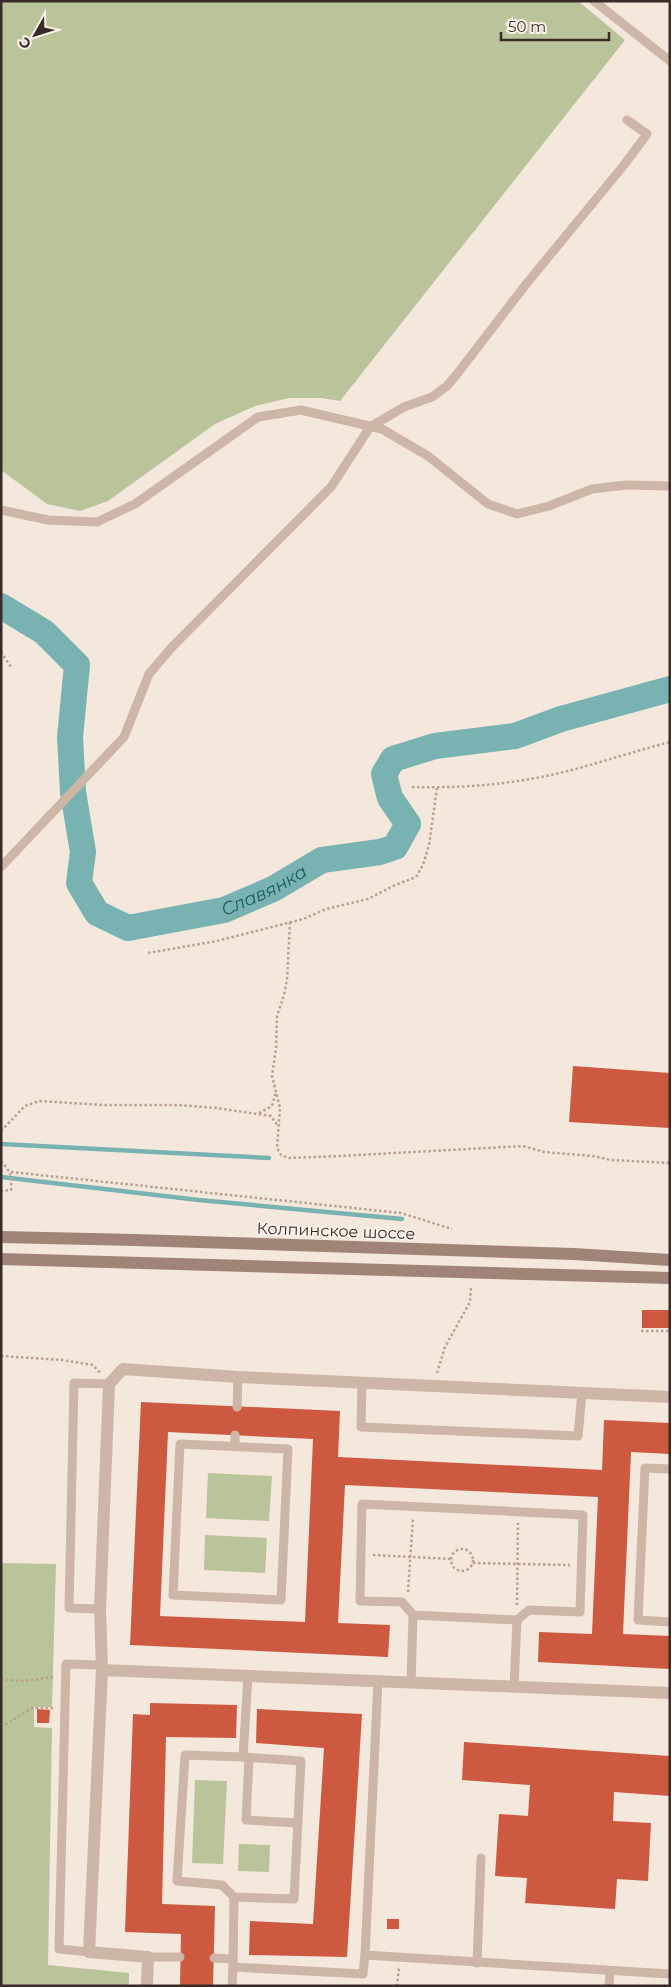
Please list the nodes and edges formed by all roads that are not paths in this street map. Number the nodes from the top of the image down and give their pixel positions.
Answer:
1 (594, 1) edge
2 (670, 61) edge
3 (627, 120) dead end
4 (370, 427) junction
5 (670, 486) edge
6 (1, 510) edge
7 (1, 867) edge
8 (1, 1237) edge
9 (1, 1259) edge
10 (670, 1260) edge
11 (670, 1278) edge
12 (238, 1377) junction
13 (362, 1383) junction
14 (109, 1384) junction
15 (582, 1393) junction
16 (670, 1397) edge
17 (237, 1406) dead end
18 (235, 1435) dead end
19 (235, 1446) junction
20 (670, 1469) edge
21 (100, 1609) junction
22 (413, 1615) junction
23 (516, 1620) junction
24 (670, 1622) edge
25 (102, 1667) junction
26 (248, 1676) junction
27 (378, 1681) junction
28 (411, 1682) junction
29 (514, 1686) junction
30 (670, 1693) edge
31 (246, 1758) junction
32 (298, 1823) junction
33 (481, 1858) dead end
34 (234, 1897) junction
35 (90, 1952) junction
36 (365, 1955) junction
37 (148, 1957) junction
38 (180, 1957) dead end
39 (214, 1958) dead end
40 (233, 1963) junction
41 (476, 1963) junction
42 (610, 1971) junction
43 (670, 1974) edge
44 (147, 1986) edge
45 (232, 1986) edge
46 (609, 1986) edge

1 - 2 lane
3 - 4 lane
4 - 5 lane
4 - 6 lane
4 - 7 lane
8 - 10 main road, Колпинское шоссе
9 - 11 main road
12 - 13 street
12 - 14 street
12 - 17 lane
13 - 15 street
13 - 15 lane
14 - 21 street
14 - 21 lane
15 - 16 street
18 - 19 lane
19 - 19 lane
20 - 24 lane
21 - 25 street
22 - 23 lane
22 - 23 lane
22 - 28 lane
23 - 29 lane
25 - 26 street
25 - 35 street
25 - 35 lane
26 - 27 street
26 - 31 lane
27 - 28 street
27 - 36 lane
28 - 29 street
29 - 30 street
31 - 32 lane
31 - 32 lane
31 - 34 lane
32 - 34 lane
33 - 41 lane
34 - 40 lane
35 - 37 street
36 - 40 lane
36 - 41 lane
37 - 38 lane
37 - 44 street
39 - 40 lane
40 - 45 lane
41 - 42 lane
42 - 43 lane
42 - 46 lane

